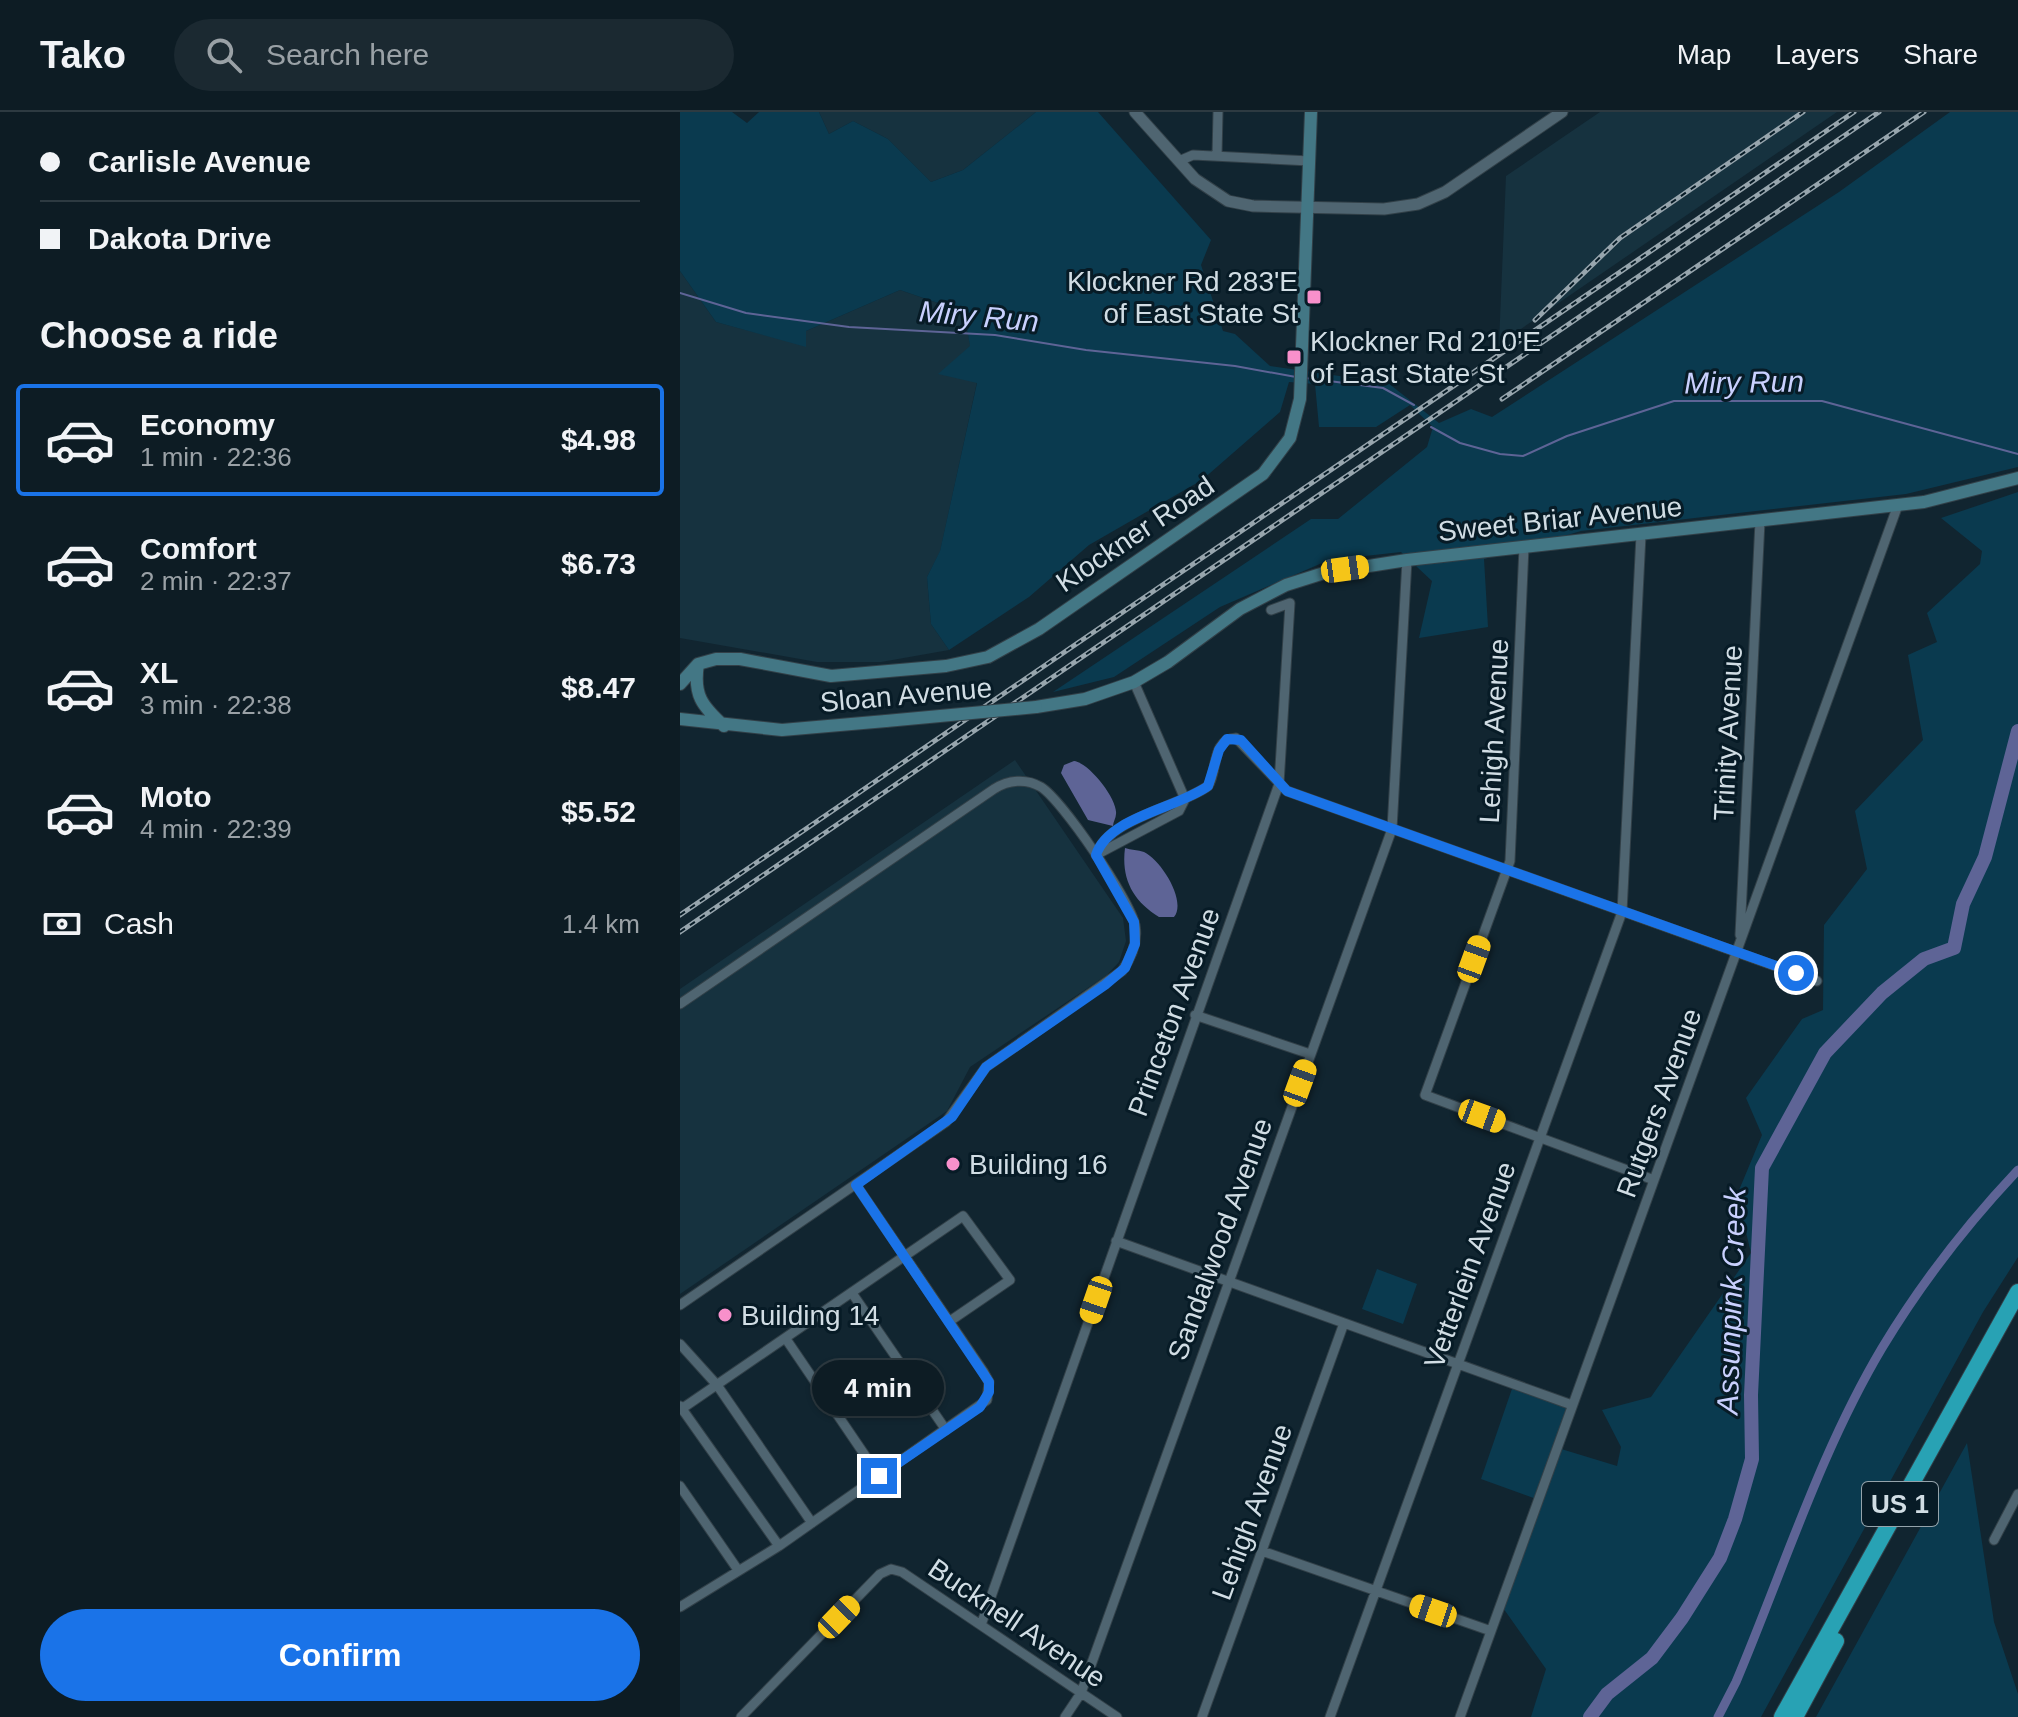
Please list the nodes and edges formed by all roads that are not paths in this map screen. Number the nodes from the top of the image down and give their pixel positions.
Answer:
1 (1135, 112) edge
2 (1218, 112) edge
3 (1311, 112) edge
4 (1562, 112) edge
5 (1217, 156) junction
6 (1179, 161) junction
7 (1310, 161) junction
8 (1308, 208) junction
9 (2018, 478) edge
10 (1898, 505) junction
11 (1760, 521) junction
12 (1641, 535) junction
13 (1524, 547) junction
14 (1407, 560) junction
15 (1271, 610) dead end
16 (700, 663) junction
17 (680, 666) edge
18 (1134, 682) junction
19 (680, 684) edge
20 (680, 719) edge
21 (724, 726) junction
22 (1279, 784) junction
23 (1185, 799) junction
24 (1392, 829) junction
25 (1096, 855) junction
26 (1507, 871) junction
27 (1622, 912) junction
28 (1739, 949) junction
29 (1817, 981) dead end
30 (680, 1004) edge
31 (1195, 1015) junction
32 (1310, 1054) junction
33 (1540, 1137) junction
34 (1654, 1180) junction
35 (856, 1185) junction
36 (1116, 1241) junction
37 (903, 1257) junction
38 (1229, 1281) junction
39 (2018, 1292) edge
40 (852, 1293) junction
41 (680, 1305) edge
42 (2018, 1314) edge
43 (950, 1321) junction
44 (1344, 1323) junction
45 (786, 1339) junction
46 (680, 1344) edge
47 (1458, 1364) junction
48 (717, 1385) junction
49 (1572, 1405) junction
50 (681, 1409) edge
51 (946, 1430) junction
52 (879, 1476) junction
53 (680, 1486) edge
54 (2018, 1494) edge
55 (812, 1523) junction
56 (1994, 1540) dead end
57 (779, 1546) junction
58 (1262, 1551) junction
59 (738, 1570) junction
60 (1376, 1591) junction
61 (680, 1607) edge
62 (981, 1625) junction
63 (1491, 1631) junction
64 (1081, 1693) junction
65 (741, 1717) edge
66 (1065, 1717) edge
67 (1117, 1717) edge
68 (1202, 1717) edge
69 (1330, 1717) edge
70 (1460, 1717) edge
71 (1782, 1717) edge
72 (1795, 1717) edge

1 - 6 street
2 - 5 street
3 - 7 main road, Klockner Road
4 - 8 street
5 - 6 street
5 - 7 street
6 - 8 street
7 - 8 main road, Klockner Road
8 - 16 main road, Klockner Road
9 - 10 main road, Sweet Briar Avenue
10 - 11 main road, Sweet Briar Avenue
10 - 28 street, Rutgers Avenue
11 - 12 main road, Sweet Briar Avenue
11 - 28 street, Trinity Avenue
12 - 13 main road, Sweet Briar Avenue
12 - 27 street, Vetterlein Avenue
13 - 14 main road, Sweet Briar Avenue
13 - 26 street, Lehigh Avenue
14 - 18 main road, Sweet Briar Avenue
14 - 24 street, Sandalwood Avenue
15 - 22 street, Princeton Avenue
16 - 17 main road, Klockner Road
16 - 19 main road
16 - 21 main road
18 - 21 main road, Sloan Avenue, bridge
18 - 23 street
20 - 21 main road, Sloan Avenue
22 - 23 street
22 - 24 street
22 - 31 street, Princeton Avenue
23 - 25 street
24 - 26 street
24 - 32 street, Sandalwood Avenue
25 - 30 street
25 - 35 street
26 - 27 street
26 - 33 street, Lehigh Avenue
27 - 28 street
27 - 33 street, Vetterlein Avenue
28 - 29 street
28 - 34 street, Rutgers Avenue
31 - 32 street
31 - 36 street, Princeton Avenue
32 - 38 street, Sandalwood Avenue
33 - 34 street
33 - 47 street, Vetterlein Avenue
34 - 49 street, Rutgers Avenue
35 - 37 street
35 - 41 street
36 - 38 street
36 - 62 street, Princeton Avenue
37 - 40 street
37 - 43 street
37 - 43 street
38 - 44 street
38 - 64 street, Sandalwood Avenue
39 - 71 highway, US 1
40 - 45 street
40 - 51 street
42 - 72 highway, US 1
43 - 51 street
44 - 47 street
44 - 58 street, Lehigh Avenue
45 - 48 street
45 - 52 street
46 - 48 street
47 - 49 street
47 - 60 street, Vetterlein Avenue
48 - 50 street
48 - 55 street
49 - 63 street, Rutgers Avenue
50 - 57 street
51 - 52 street
52 - 55 street
53 - 59 street
54 - 56 street
55 - 57 street
57 - 59 street
58 - 60 street
58 - 68 street, Lehigh Avenue
59 - 61 street
60 - 63 street
60 - 69 street, Vetterlein Avenue
62 - 64 street, Bucknell Avenue
62 - 65 street, Bucknell Avenue
63 - 70 street, Rutgers Avenue
64 - 66 street, Sandalwood Avenue
64 - 67 street, Bucknell Avenue

